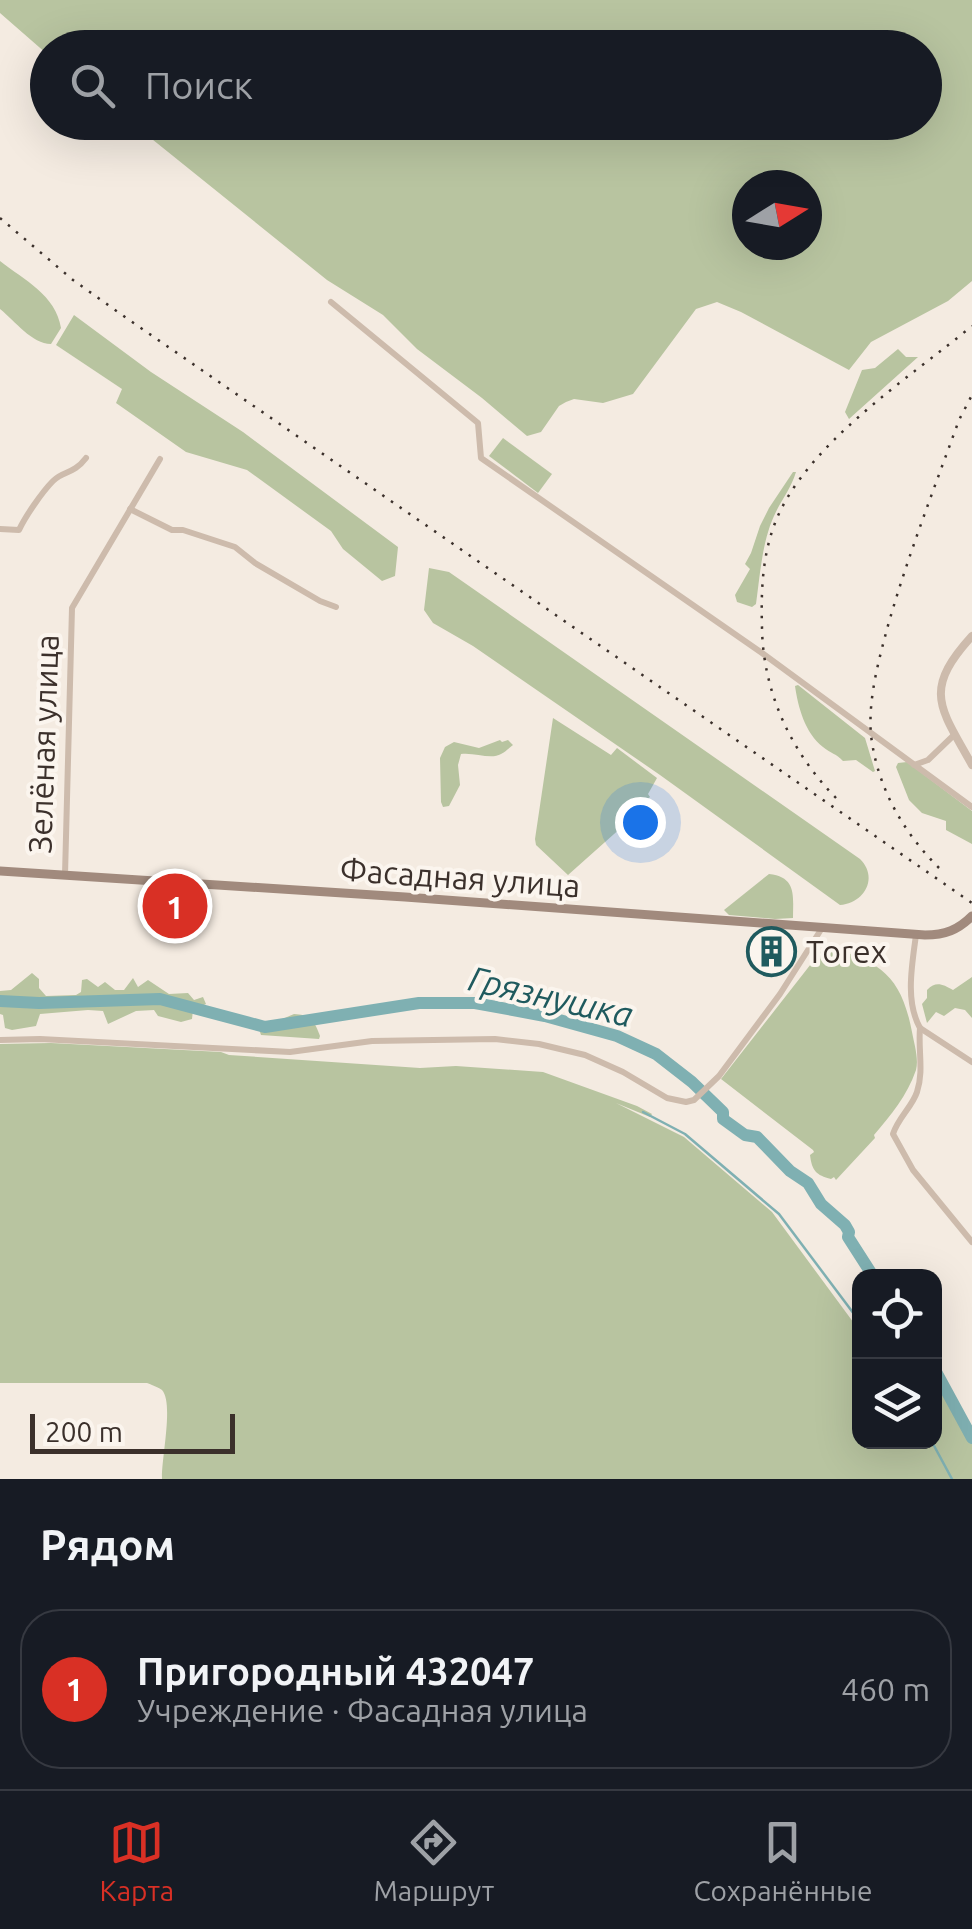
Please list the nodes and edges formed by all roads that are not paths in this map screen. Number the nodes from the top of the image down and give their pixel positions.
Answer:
1 (331, 302) dead end
2 (86, 458) dead end
3 (160, 460) dead end
4 (130, 509) junction
5 (0, 529) edge
6 (336, 608) dead end
7 (972, 636) edge
8 (955, 734) junction
9 (914, 765) junction
10 (972, 766) edge
11 (972, 807) edge
12 (0, 872) edge
13 (64, 875) junction
14 (972, 916) edge
15 (822, 928) junction
16 (916, 935) junction
17 (920, 1028) junction
18 (0, 1040) edge
19 (972, 1062) edge
20 (972, 1242) edge

1 - 9 street
2 - 5 street
3 - 4 street, Зелёная улица
4 - 6 street
4 - 13 street, Зелёная улица
7 - 8 street
8 - 9 street
8 - 10 street
9 - 11 street
12 - 13 main road, Фасадная улица
13 - 15 main road, Фасадная улица
14 - 16 main road, Фасадная улица
15 - 16 main road, Фасадная улица
15 - 18 street
16 - 17 street
17 - 19 street
17 - 20 street

